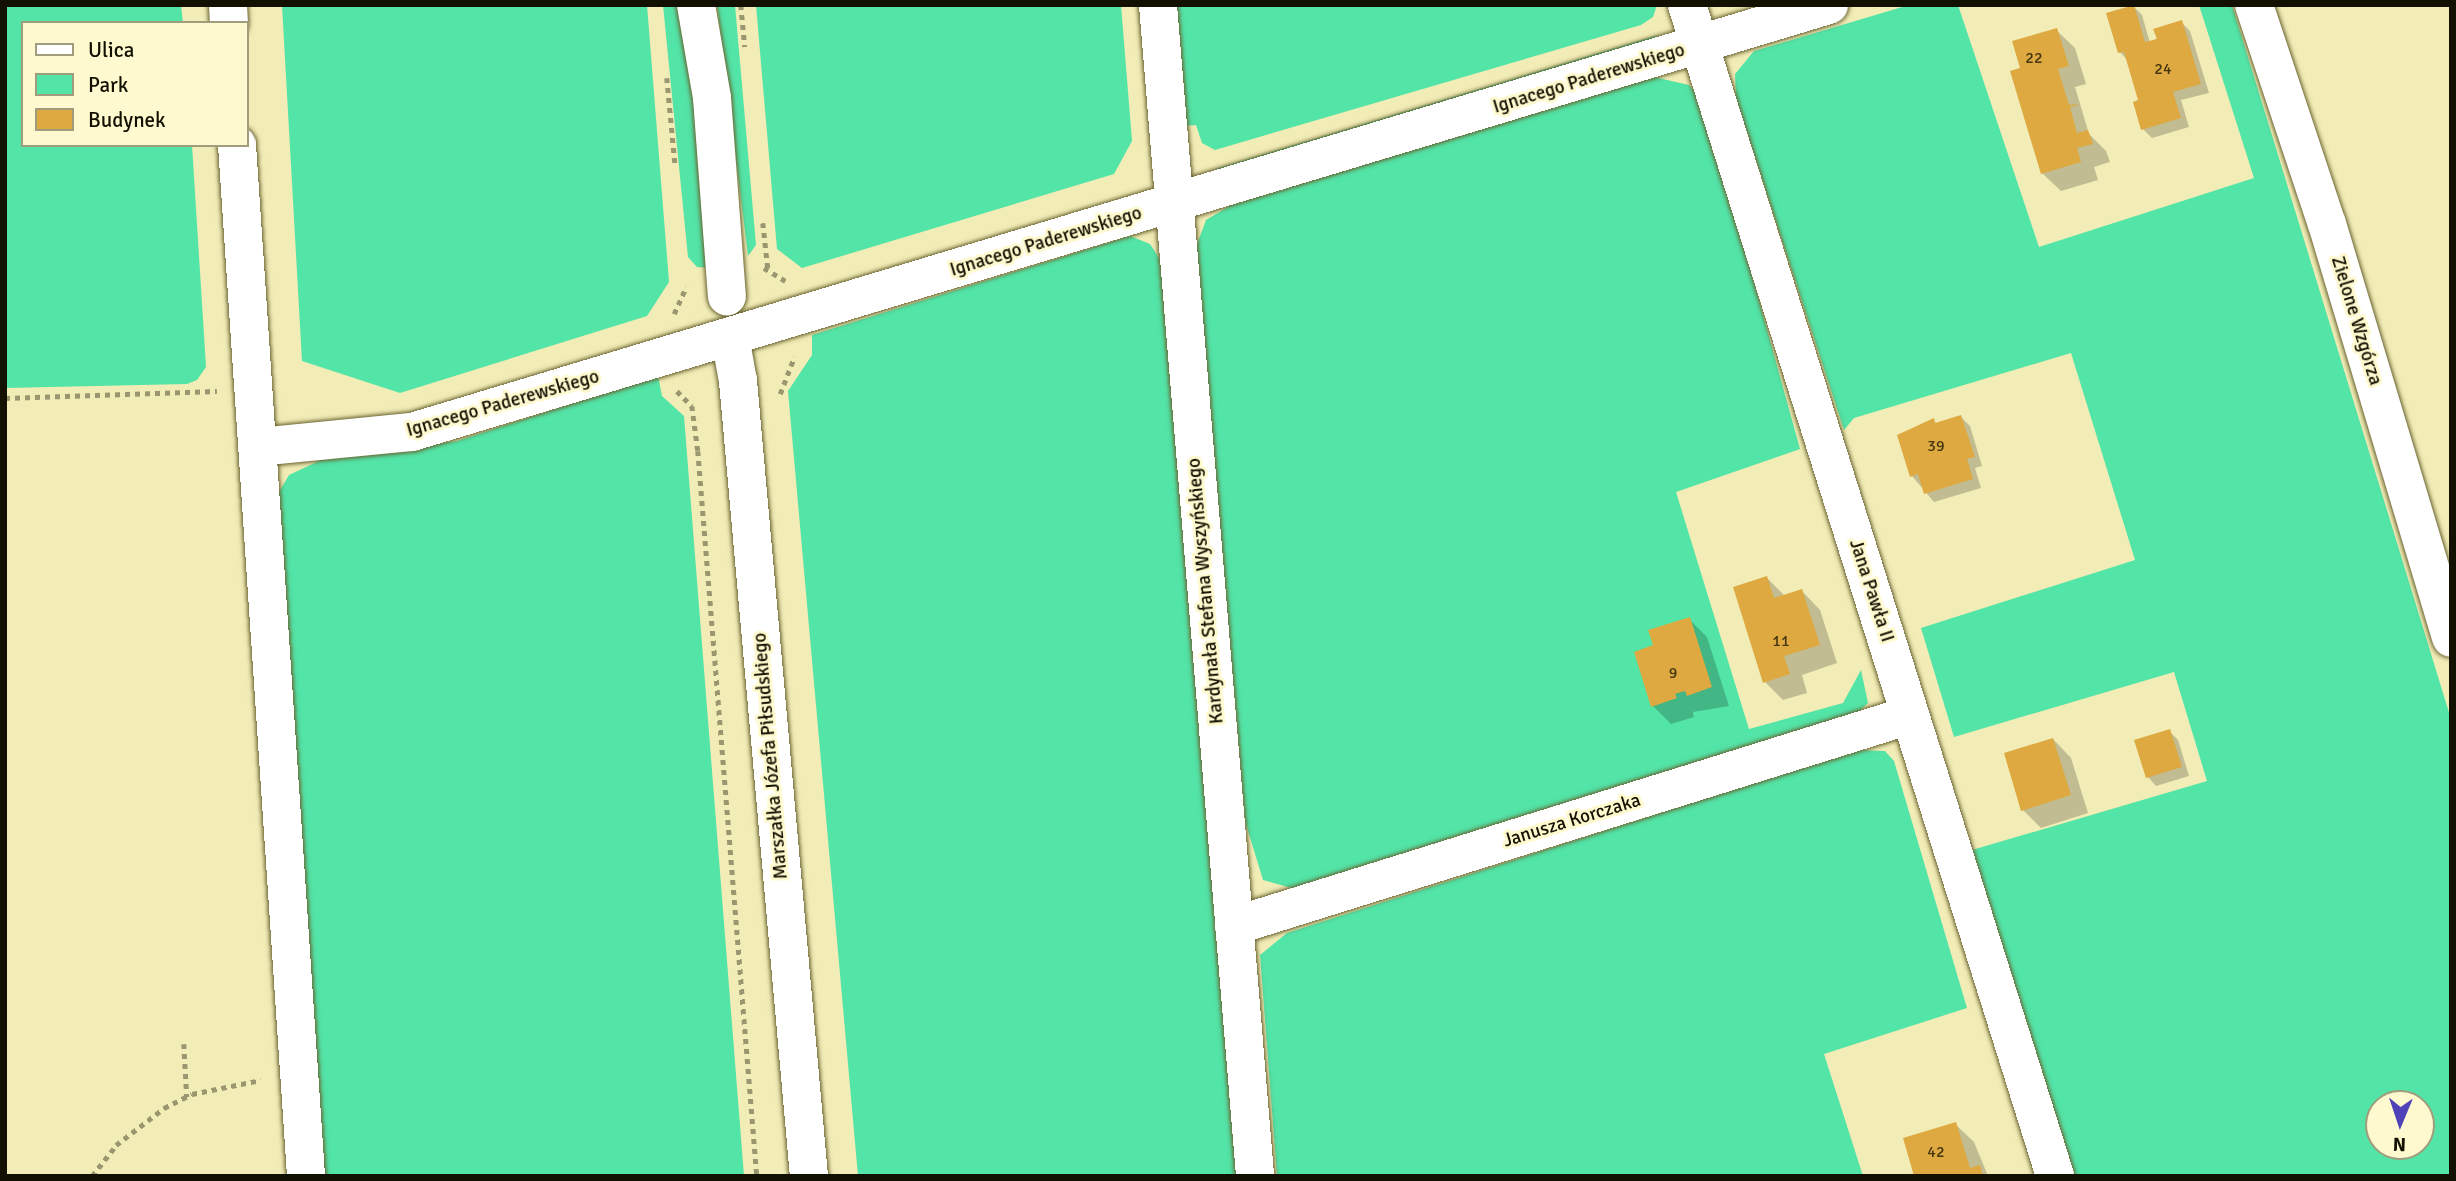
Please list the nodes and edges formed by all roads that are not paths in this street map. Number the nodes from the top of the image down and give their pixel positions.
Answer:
1 (696, 5) edge
2 (1158, 5) edge
3 (1687, 5) edge
4 (1829, 5) edge
5 (2254, 5) edge
6 (1699, 46) junction
7 (237, 147) edge
8 (1173, 204) junction
9 (727, 296) dead end
10 (730, 337) junction
11 (257, 447) junction
12 (2451, 638) edge
13 (1910, 715) junction
14 (1234, 926) junction
15 (306, 1176) edge
16 (809, 1176) edge
17 (1255, 1176) edge
18 (2055, 1176) edge

1 - 9 street
2 - 8 street, Kardynała Stefana Wyszyńskiego
3 - 6 street, Jana Pawła II
4 - 6 street, Ignacego Paderewskiego
5 - 12 street, Zielone Wzgórza
6 - 8 street, Ignacego Paderewskiego
6 - 13 street, Jana Pawła II
7 - 11 street
8 - 10 street, Ignacego Paderewskiego
8 - 14 street, Kardynała Stefana Wyszyńskiego
10 - 11 street, Ignacego Paderewskiego
10 - 16 street, Marszałka Józefa Piłsudskiego
11 - 15 street
13 - 14 street, Janusza Korczaka
13 - 18 street, Jana Pawła II
14 - 17 street, Kardynała Stefana Wyszyńskiego

